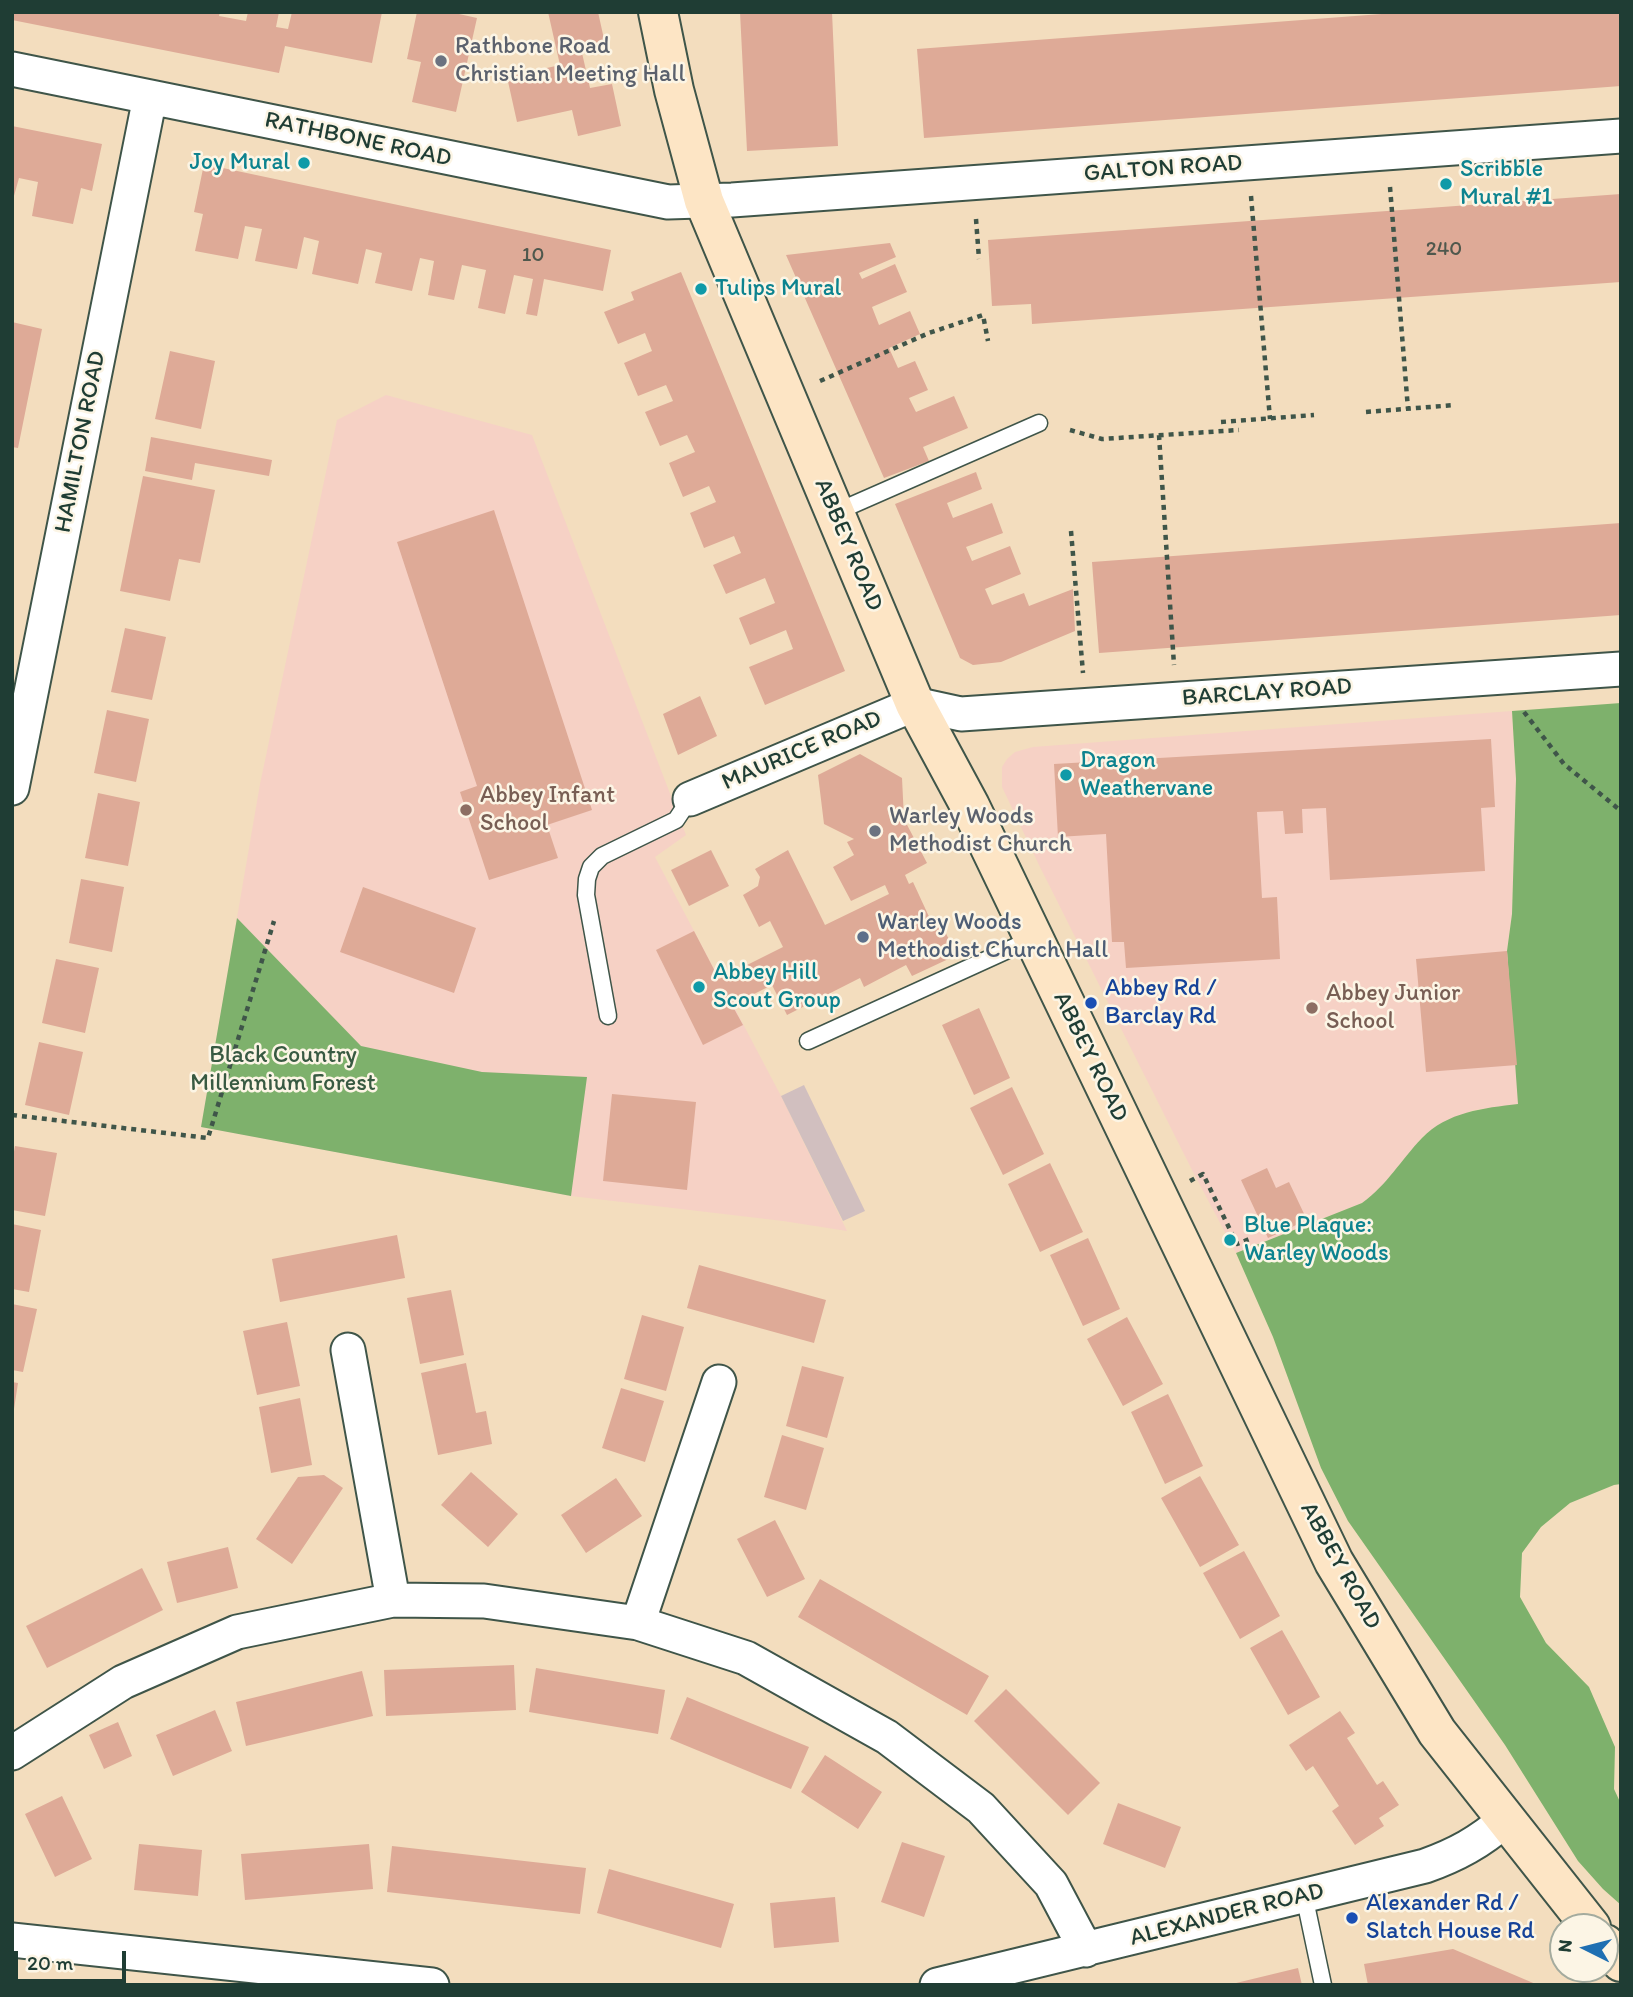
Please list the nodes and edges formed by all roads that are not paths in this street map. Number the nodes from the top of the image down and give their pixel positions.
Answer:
1 (658, 12) edge
2 (12, 69) edge
3 (150, 97) junction
4 (1621, 136) edge
5 (704, 201) junction
6 (1039, 423) dead end
7 (834, 513) junction
8 (1621, 668) edge
9 (915, 704) junction
10 (12, 788) edge
11 (690, 799) joint
12 (1032, 939) junction
13 (608, 1016) dead end
14 (808, 1041) dead end
15 (348, 1350) dead end
16 (719, 1382) dead end
17 (393, 1600) junction
18 (638, 1623) junction
19 (12, 1753) edge
20 (1505, 1820) junction
21 (1304, 1895) junction
22 (1580, 1913) edge
23 (12, 1940) edge
24 (1086, 1950) junction
25 (432, 1985) edge
26 (937, 1985) edge
27 (1323, 1985) edge

1 - 5 street, ABBEY ROAD
2 - 3 street, RATHBONE ROAD
3 - 5 street, RATHBONE ROAD
3 - 10 street, HAMILTON ROAD
4 - 5 street, GALTON ROAD
5 - 7 street, ABBEY ROAD
6 - 7 lane
7 - 9 street, ABBEY ROAD
8 - 9 street, BARCLAY ROAD
9 - 11 street, MAURICE ROAD
9 - 12 street, ABBEY ROAD
11 - 13 lane
12 - 14 lane
12 - 20 street, ABBEY ROAD
15 - 17 street
16 - 18 street
17 - 18 street
17 - 19 street
18 - 24 street
20 - 21 street, ALEXANDER ROAD
20 - 22 street, ABBEY ROAD
21 - 24 street, ALEXANDER ROAD
21 - 27 lane
23 - 25 street
24 - 26 street, ALEXANDER ROAD

